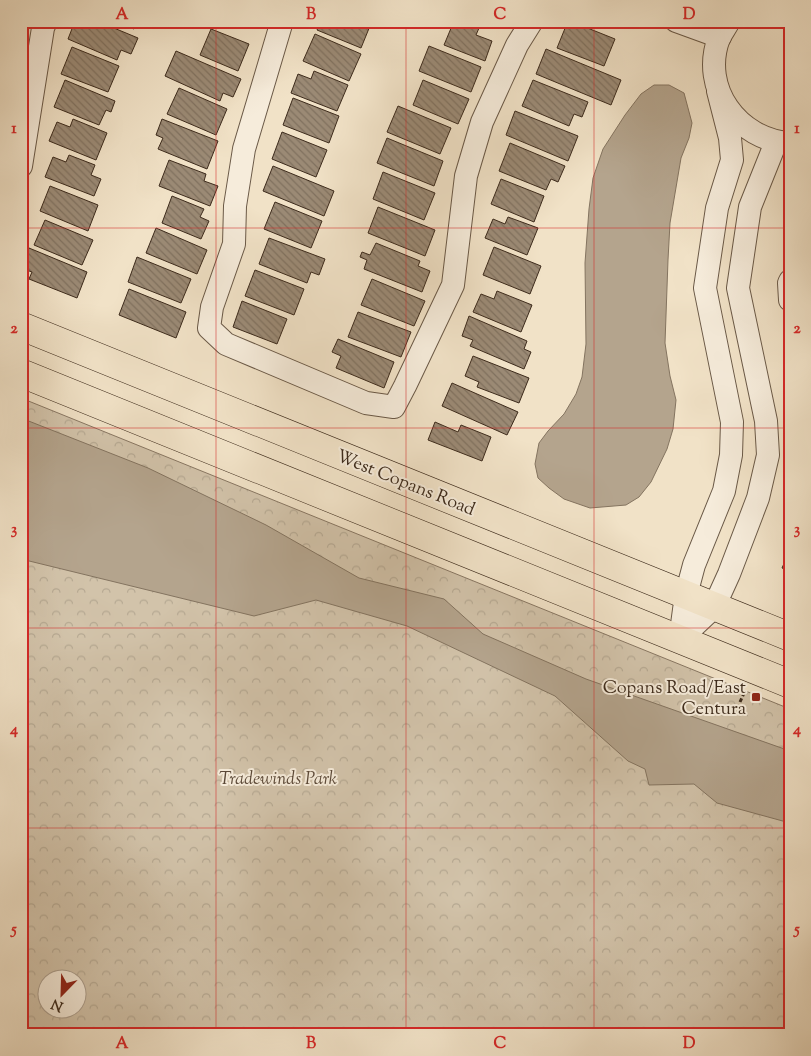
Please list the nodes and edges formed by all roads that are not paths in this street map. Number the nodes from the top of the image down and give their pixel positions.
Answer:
1 (46, 21) edge
2 (282, 21) edge
3 (532, 21) edge
4 (676, 21) edge
5 (724, 29) edge
6 (718, 92) junction
7 (783, 143) edge
8 (21, 166) edge
9 (711, 244) junction
10 (744, 252) junction
11 (790, 281) edge
12 (790, 300) edge
13 (21, 326) edge
14 (21, 373) edge
15 (731, 455) junction
16 (768, 456) junction
17 (686, 595) junction
18 (714, 607) junction
19 (790, 637) edge
20 (680, 639) junction
21 (790, 684) edge

1 - 8 street
2 - 3 street
4 - 5 street
5 - 6 street
6 - 7 street
6 - 9 street
7 - 10 street
9 - 10 street
9 - 15 street
10 - 16 street
11 - 12 street
13 - 17 main road, West Copans Road
14 - 20 main road
15 - 16 street
15 - 17 street
16 - 18 street
17 - 18 main road, West Copans Road
17 - 20 street
18 - 19 main road, West Copans Road
18 - 20 street
20 - 21 main road

